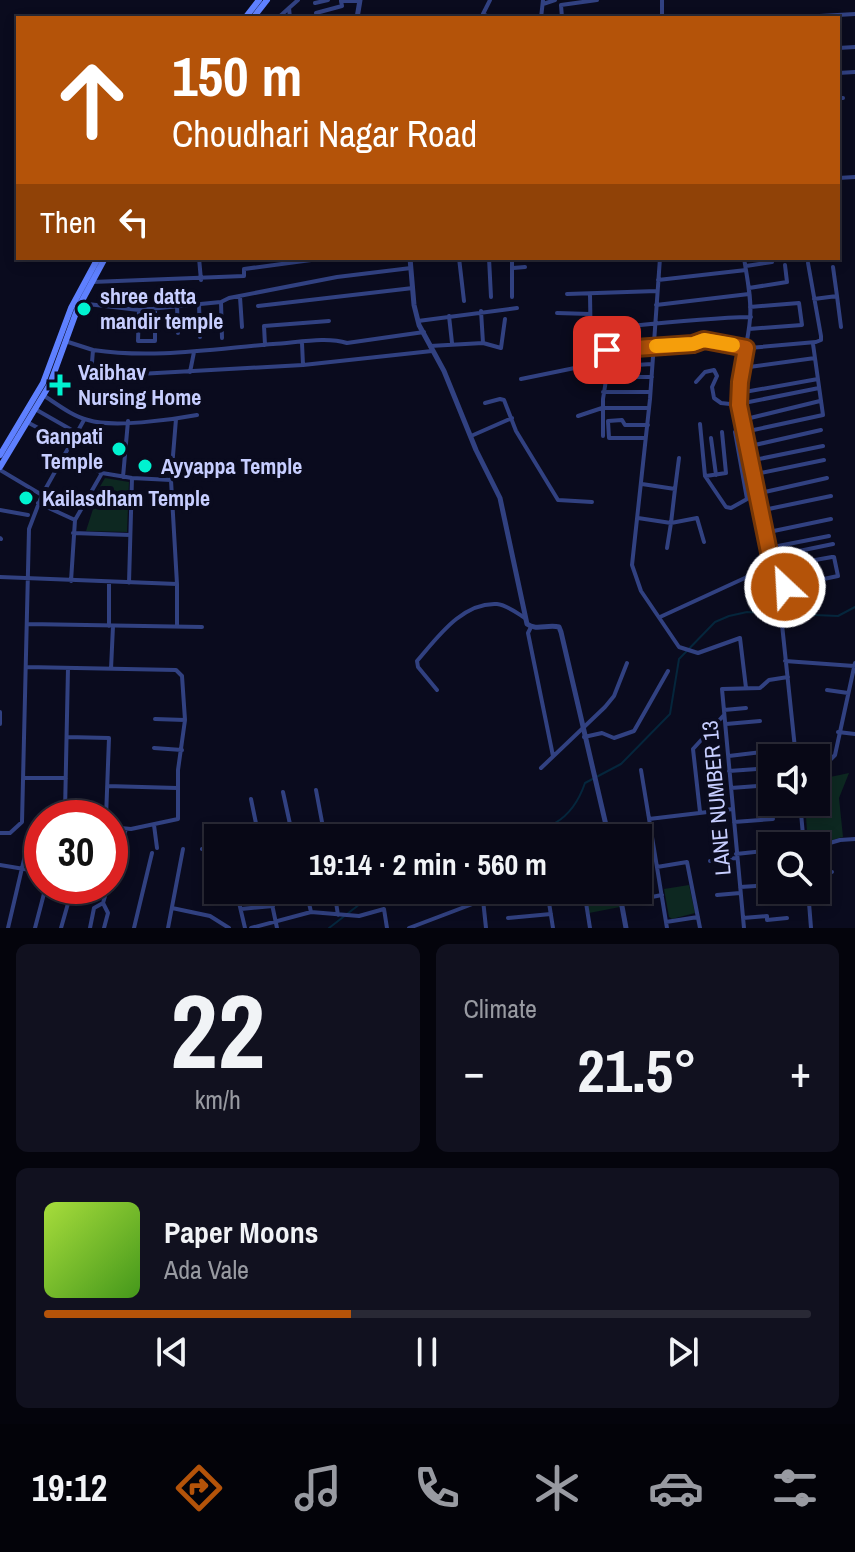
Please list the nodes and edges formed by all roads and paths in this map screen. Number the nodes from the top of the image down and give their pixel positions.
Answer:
1 (267, 0) edge
2 (298, 0) edge
3 (328, 0) edge
4 (360, 0) edge
5 (490, 0) edge
6 (555, 0) edge
7 (597, 0) edge
8 (341, 1) edge
9 (543, 2) edge
10 (315, 3) dead end
11 (259, 4) edge
12 (289, 8) junction
13 (316, 13) dead end
14 (855, 14) edge
15 (280, 16) edge
16 (290, 16) edge
17 (487, 16) edge
18 (562, 16) edge
19 (820, 16) edge
20 (97, 260) edge
21 (104, 260) edge
22 (199, 260) edge
23 (311, 260) edge
24 (410, 260) edge
25 (459, 260) edge
26 (489, 260) edge
27 (512, 260) edge
28 (660, 260) edge
29 (744, 260) edge
30 (772, 262) dead end
31 (808, 263) dead end
32 (785, 265) dead end
33 (525, 267) dead end
34 (833, 267) dead end
35 (411, 268) junction
36 (513, 268) junction
37 (746, 268) junction
38 (201, 280) junction
39 (658, 280) junction
40 (89, 281) junction
41 (413, 288) junction
42 (657, 291) junction
43 (749, 291) junction
44 (567, 294) dead end
45 (590, 295) junction
46 (240, 296) junction
47 (837, 296) junction
48 (491, 297) dead end
49 (512, 297) dead end
50 (814, 299) junction
51 (464, 301) dead end
52 (221, 302) junction
53 (78, 303) junction
54 (199, 304) junction
55 (656, 305) junction
56 (177, 306) junction
57 (258, 306) dead end
58 (750, 307) junction
59 (155, 308) junction
60 (517, 308) dead end
61 (139, 310) junction
62 (481, 311) junction
63 (557, 313) dead end
64 (590, 314) junction
65 (449, 316) junction
66 (751, 317) junction
67 (505, 319) dead end
68 (329, 321) dead end
69 (418, 321) junction
70 (655, 326) junction
71 (242, 327) dead end
72 (841, 327) dead end
73 (749, 329) junction
74 (590, 330) junction
75 (424, 332) junction
76 (178, 333) dead end
77 (200, 337) dead end
78 (222, 338) dead end
79 (62, 341) junction
80 (302, 342) junction
81 (452, 343) junction
82 (483, 343) junction
83 (813, 343) junction
84 (265, 345) junction
85 (653, 346) junction
86 (432, 348) junction
87 (746, 348) junction
88 (93, 350) junction
89 (607, 350) junction
90 (194, 352) junction
91 (815, 358) junction
92 (609, 361) junction
93 (652, 364) junction
94 (303, 365) junction
95 (619, 366) dead end
96 (742, 368) junction
97 (190, 372) junction
98 (606, 377) junction
99 (652, 377) junction
100 (521, 379) dead end
101 (818, 379) junction
102 (696, 382) dead end
103 (819, 388) junction
104 (603, 392) junction
105 (650, 392) junction
106 (739, 393) junction
107 (40, 394) junction
108 (820, 401) junction
109 (485, 403) dead end
110 (739, 404) junction
111 (602, 408) junction
112 (649, 408) junction
113 (35, 409) junction
114 (197, 415) dead end
115 (578, 416) dead end
116 (512, 418) junction
117 (176, 419) junction
118 (84, 420) junction
119 (742, 420) junction
120 (128, 421) junction
121 (27, 422) junction
122 (700, 424) dead end
123 (648, 425) junction
124 (821, 430) dead end
125 (744, 431) junction
126 (722, 432) dead end
127 (77, 433) junction
128 (471, 436) junction
129 (603, 436) dead end
130 (646, 438) junction
131 (711, 438) dead end
132 (70, 445) junction
133 (823, 446) dead end
134 (746, 447) junction
135 (65, 454) junction
136 (0, 455) edge
137 (679, 458) dead end
138 (824, 460) dead end
139 (749, 461) junction
140 (0, 469) edge
141 (102, 473) junction
142 (716, 475) junction
143 (751, 475) junction
144 (705, 476) junction
145 (123, 477) junction
146 (132, 478) junction
147 (827, 478) dead end
148 (171, 480) junction
149 (642, 484) junction
150 (675, 489) junction
151 (756, 494) junction
152 (42, 495) junction
153 (831, 496) dead end
154 (747, 499) junction
155 (592, 502) dead end
156 (38, 503) junction
157 (0, 510) edge
158 (759, 511) junction
159 (28, 515) dead end
160 (638, 518) junction
161 (831, 519) dead end
162 (75, 520) junction
163 (671, 523) junction
164 (73, 533) junction
165 (764, 533) junction
166 (130, 535) junction
167 (829, 536) dead end
168 (704, 542) dead end
169 (833, 544) dead end
170 (667, 548) dead end
171 (768, 548) junction
172 (770, 557) junction
173 (804, 562) junction
174 (797, 563) junction
175 (777, 566) junction
176 (0, 577) edge
177 (28, 579) junction
178 (71, 581) junction
179 (109, 582) junction
180 (129, 583) junction
181 (177, 584) junction
182 (660, 617) junction
183 (525, 618) junction
184 (28, 624) junction
185 (111, 626) junction
186 (177, 626) junction
187 (202, 627) dead end
188 (531, 627) junction
189 (785, 661) junction
190 (627, 663) dead end
191 (26, 667) junction
192 (854, 667) edge
193 (68, 668) junction
194 (111, 669) junction
195 (668, 671) dead end
196 (788, 677) junction
197 (746, 688) junction
198 (437, 690) dead end
199 (827, 690) dead end
200 (848, 693) junction
201 (746, 708) dead end
202 (0, 712) edge
203 (724, 712) junction
204 (155, 719) dead end
205 (185, 720) junction
206 (760, 721) dead end
207 (0, 724) edge
208 (726, 724) junction
209 (583, 729) junction
210 (838, 732) junction
211 (855, 734) edge
212 (67, 737) junction
213 (584, 737) junction
214 (795, 744) edge
215 (154, 748) dead end
216 (182, 750) junction
217 (758, 752) edge
218 (553, 756) junction
219 (728, 756) junction
220 (830, 759) edge
221 (541, 768) dead end
222 (758, 769) edge
223 (641, 770) dead end
224 (729, 771) junction
225 (25, 778) junction
226 (66, 778) junction
227 (107, 786) junction
228 (758, 786) edge
229 (178, 788) junction
230 (731, 788) junction
231 (316, 790) dead end
232 (283, 792) dead end
233 (251, 799) dead end
234 (65, 800) edge
235 (107, 800) edge
236 (733, 809) junction
237 (700, 812) junction
238 (649, 819) junction
239 (773, 819) dead end
240 (734, 822) junction
241 (256, 824) edge
242 (290, 824) edge
243 (322, 824) edge
244 (606, 824) edge
245 (154, 825) junction
246 (128, 829) edge
247 (0, 833) edge
248 (855, 839) edge
249 (830, 843) edge
250 (157, 848) dead end
251 (183, 849) dead end
252 (758, 852) edge
253 (152, 853) dead end
254 (737, 856) junction
255 (710, 861) dead end
256 (24, 863) edge
257 (0, 865) edge
258 (657, 867) junction
259 (23, 868) junction
260 (758, 887) edge
261 (740, 890) junction
262 (662, 895) junction
263 (717, 895) dead end
264 (652, 897) edge
265 (41, 904) edge
266 (68, 904) edge
267 (101, 904) edge
268 (104, 904) edge
269 (240, 904) edge
270 (309, 904) edge
271 (336, 904) edge
272 (472, 904) edge
273 (483, 904) edge
274 (549, 904) edge
275 (586, 904) edge
276 (621, 904) edge
277 (809, 904) edge
278 (273, 906) joint
279 (172, 908) junction
280 (241, 909) junction
281 (311, 912) junction
282 (551, 914) junction
283 (338, 915) junction
284 (698, 917) junction
285 (508, 918) dead end
286 (743, 918) junction
287 (787, 918) dead end
288 (218, 920) junction
289 (276, 925) edge
290 (667, 925) edge
291 (8, 928) edge
292 (35, 928) edge
293 (61, 928) edge
294 (90, 928) edge
295 (104, 928) edge
296 (134, 928) edge
297 (168, 928) edge
298 (217, 928) edge
299 (229, 928) edge
300 (248, 928) edge
301 (387, 928) edge
302 (409, 928) edge
303 (486, 928) edge
304 (553, 928) edge
305 (590, 928) edge
306 (626, 928) edge
307 (700, 928) edge
308 (744, 928) edge
309 (811, 928) edge

1 - 11 main road
2 - 12 street
3 - 10 street
4 - 8 street
5 - 17 street
6 - 9 street
7 - 18 street
8 - 13 street
12 - 15 street
12 - 16 street
14 - 19 street
20 - 40 main road
21 - 40 main road
22 - 38 street
23 - 38 street
24 - 35 street
25 - 51 street
26 - 48 street
27 - 36 street
28 - 39 street
29 - 37 street
30 - 37 street
31 - 50 street
32 - 43 street
33 - 36 street
34 - 47 street
35 - 41 street
35 - 46 street
36 - 49 street
37 - 39 street
37 - 43 street
38 - 40 street
39 - 42 street
40 - 53 main road
41 - 57 street
41 - 69 street
42 - 45 street
42 - 55 street
43 - 55 street
43 - 58 street
44 - 45 street
45 - 64 street
46 - 52 street
46 - 71 street
47 - 50 street
47 - 72 street
50 - 83 street
52 - 54 street
52 - 78 street
53 - 61 street
53 - 79 main road
54 - 56 street
54 - 77 street
55 - 70 street
56 - 59 street
56 - 76 street
58 - 66 street
58 - 73 street
59 - 61 street
59 - 61 street
60 - 62 street
62 - 65 street
62 - 82 street
63 - 64 street
64 - 74 street
65 - 69 street
65 - 81 street
66 - 70 street
66 - 73 street
67 - 82 street
68 - 84 street
69 - 75 street
70 - 74 street
70 - 85 street
73 - 87 street
74 - 89 street
75 - 80 street
75 - 86 street
79 - 88 street
79 - 107 main road
80 - 84 street
80 - 94 street
81 - 82 street
81 - 86 street
83 - 87 street
83 - 91 street
84 - 90 street
85 - 87 street
85 - 89 street
85 - 93 street
86 - 94 street
86 - 128 street
87 - 96 street
88 - 90 street
88 - 97 street
89 - 92 street
90 - 97 street
91 - 96 street
91 - 101 street
92 - 98 street
92 - 100 street
93 - 95 street
93 - 99 street
94 - 97 street
96 - 106 street
98 - 99 street
98 - 104 street
99 - 105 street
101 - 103 street
101 - 106 street
102 - 110 street
103 - 108 street
103 - 110 street
104 - 105 street
104 - 111 street
105 - 112 street
106 - 110 street
107 - 113 main road
107 - 118 street
107 - 136 main road
108 - 119 street
108 - 125 street
109 - 116 street
110 - 119 street
111 - 112 street
111 - 115 street
111 - 129 street
112 - 123 street
113 - 121 main road
113 - 127 street
114 - 117 street
116 - 128 street
116 - 155 street
117 - 120 street
117 - 148 street
118 - 120 street
118 - 127 street
119 - 125 street
120 - 145 street
121 - 132 street
121 - 140 main road
122 - 144 street
123 - 130 street
123 - 130 street
124 - 134 street
125 - 134 street
125 - 154 street
126 - 142 street
127 - 132 street
128 - 183 street
130 - 149 street
131 - 142 street
132 - 135 street
133 - 139 street
134 - 139 street
135 - 141 street
135 - 152 street
137 - 150 street
138 - 143 street
139 - 143 street
140 - 152 street
141 - 145 street
141 - 162 street
142 - 144 street
143 - 151 street
144 - 154 street
145 - 146 street
146 - 148 street
146 - 166 street
147 - 151 street
148 - 181 street
149 - 150 street
149 - 160 street
150 - 163 street
151 - 154 street
151 - 158 street
152 - 156 street
153 - 158 street
156 - 162 street
156 - 177 street
157 - 159 street
158 - 165 street
160 - 163 street
160 - 182 street
161 - 165 street
162 - 164 street
163 - 168 street
163 - 170 street
164 - 166 street
164 - 178 street
165 - 171 street
166 - 180 street
167 - 171 street
169 - 172 street
171 - 172 street
172 - 175 street
173 - 173 street
173 - 174 street
174 - 175 street
174 - 175 street
175 - 182 street
175 - 189 street
176 - 177 street
177 - 178 street
177 - 184 street
178 - 179 street
179 - 180 street
179 - 185 street
180 - 181 street
181 - 186 street
182 - 197 street
183 - 188 street
183 - 198 street
184 - 185 street
184 - 191 street
185 - 186 street
185 - 194 street
186 - 187 street
188 - 209 street
188 - 218 street
189 - 192 street
189 - 196 street
190 - 209 street
191 - 193 street
191 - 225 street
192 - 200 street
193 - 194 street
193 - 212 street
194 - 205 street
195 - 213 street
196 - 197 street
196 - 214 street
197 - 203 street, LANE NUMBER 13
199 - 200 street
200 - 210 street
201 - 203 street
202 - 207 street
203 - 208 street, LANE NUMBER 13
203 - 237 street
204 - 205 street
205 - 216 street
206 - 208 street
208 - 219 street, LANE NUMBER 13
209 - 213 street
209 - 218 street
210 - 211 street
210 - 220 street
212 - 226 street
212 - 227 street
213 - 244 street
215 - 216 street
216 - 229 street
217 - 219 street
218 - 221 street
219 - 224 street, LANE NUMBER 13
222 - 224 street
223 - 238 street
224 - 230 street, LANE NUMBER 13
225 - 226 street
225 - 247 street
226 - 234 street
227 - 229 street
227 - 235 street
228 - 230 street
229 - 245 street
230 - 236 street, LANE NUMBER 13
231 - 243 street
232 - 242 street
233 - 241 street
236 - 237 street
236 - 240 street, LANE NUMBER 13
237 - 238 street
238 - 258 street
239 - 240 street
240 - 254 street, LANE NUMBER 13
245 - 246 street
245 - 250 street
248 - 249 street
251 - 279 street
252 - 254 street
253 - 296 street
254 - 255 street
254 - 261 street, LANE NUMBER 13
256 - 259 street
257 - 259 street
258 - 262 street
258 - 284 street
259 - 291 street
260 - 261 street
261 - 263 street
261 - 286 street, LANE NUMBER 13
262 - 264 street
262 - 290 street
265 - 292 street
266 - 293 street
267 - 294 street
268 - 295 street
269 - 280 street
270 - 281 street
271 - 283 street
272 - 302 street
273 - 303 street
274 - 282 street
275 - 305 street
276 - 306 street
277 - 309 street
278 - 280 street
278 - 289 street
279 - 288 street
279 - 297 street
280 - 300 street
281 - 283 street
281 - 289 street
282 - 285 street
282 - 304 street
283 - 301 street
284 - 290 street
284 - 307 street
286 - 287 street
286 - 308 street, LANE NUMBER 13
288 - 298 street
288 - 299 street
289 - 300 street

